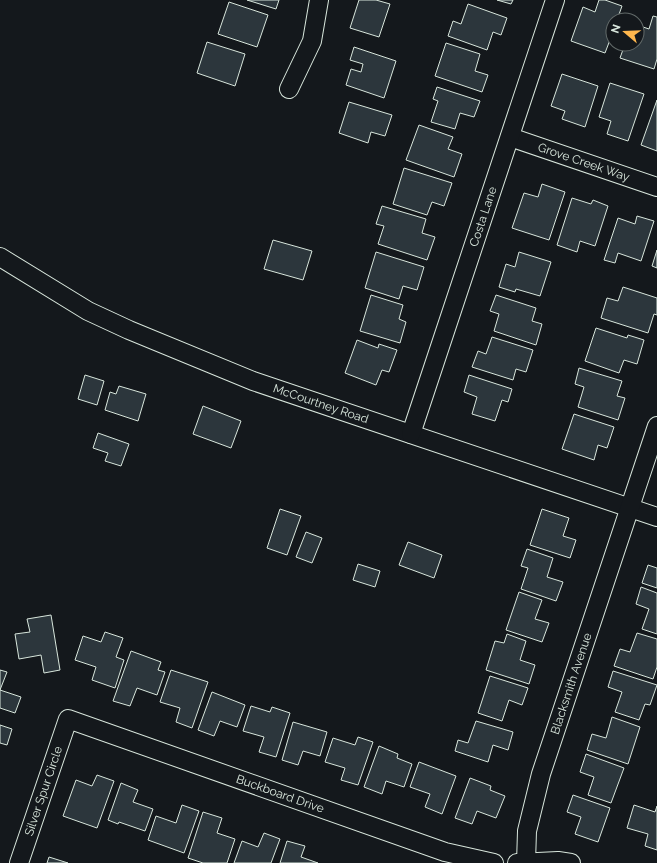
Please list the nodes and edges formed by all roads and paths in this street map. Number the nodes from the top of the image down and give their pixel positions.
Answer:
1 (319, 0) edge
2 (555, 0) edge
3 (289, 89) dead end
4 (510, 137) junction
5 (657, 187) edge
6 (0, 257) edge
7 (657, 426) edge
8 (411, 434) junction
9 (630, 508) junction
10 (657, 517) edge
11 (68, 719) joint
12 (19, 863) edge
13 (494, 863) edge
14 (516, 863) edge
15 (526, 863) edge
16 (571, 863) edge

1 - 3 street
2 - 4 street, Costa Lane
4 - 5 street, Grove Creek Way
4 - 8 street, Costa Lane
6 - 8 street, McCourtney Road
7 - 9 street, Blacksmith Avenue
8 - 9 street, McCourtney Road
9 - 10 street, McCourtney Road
9 - 15 street, Blacksmith Avenue
11 - 12 street, Silver Spur Circle
11 - 13 street, Buckboard Drive
14 - 15 street
15 - 16 street

